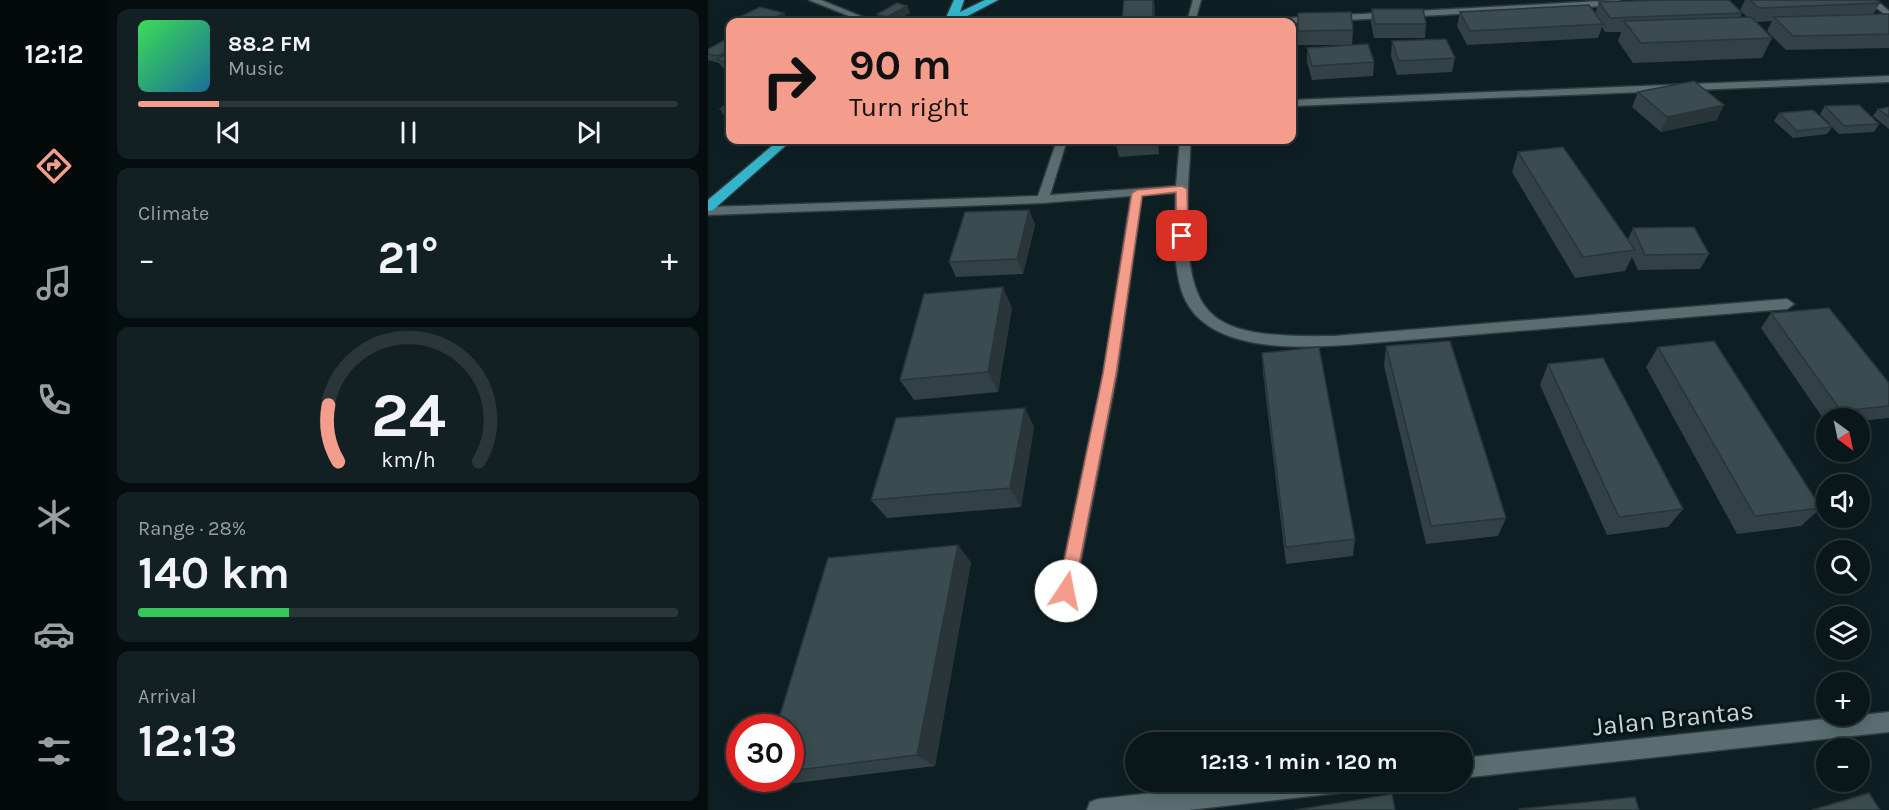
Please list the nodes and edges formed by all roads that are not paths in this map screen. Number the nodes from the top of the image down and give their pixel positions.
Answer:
1 (813, 0) edge
2 (959, 0) edge
3 (993, 0) edge
4 (1197, 0) edge
5 (1871, 0) edge
6 (1625, 3) edge
7 (1889, 15) edge
8 (861, 18) edge
9 (952, 18) edge
10 (959, 18) edge
11 (1192, 18) edge
12 (1296, 21) edge
13 (1889, 79) edge
14 (1296, 104) edge
15 (781, 144) edge
16 (1061, 144) edge
17 (1185, 144) edge
18 (1182, 189) junction
19 (1137, 193) junction
20 (1043, 199) junction
21 (708, 209) edge
22 (1787, 304) dead end
23 (1062, 612) dead end
24 (1889, 722) edge
25 (1473, 767) edge
26 (1263, 792) edge
27 (1159, 806) edge
28 (1098, 810) edge

1 - 8 street
2 - 9 highway
3 - 10 highway
4 - 11 street
5 - 7 street
6 - 12 street
13 - 14 street
15 - 21 highway
16 - 20 street
17 - 18 street
18 - 19 street
18 - 22 street
19 - 20 street
19 - 23 street
20 - 21 street
24 - 25 street, Jalan Brantas
26 - 27 street
27 - 28 street

